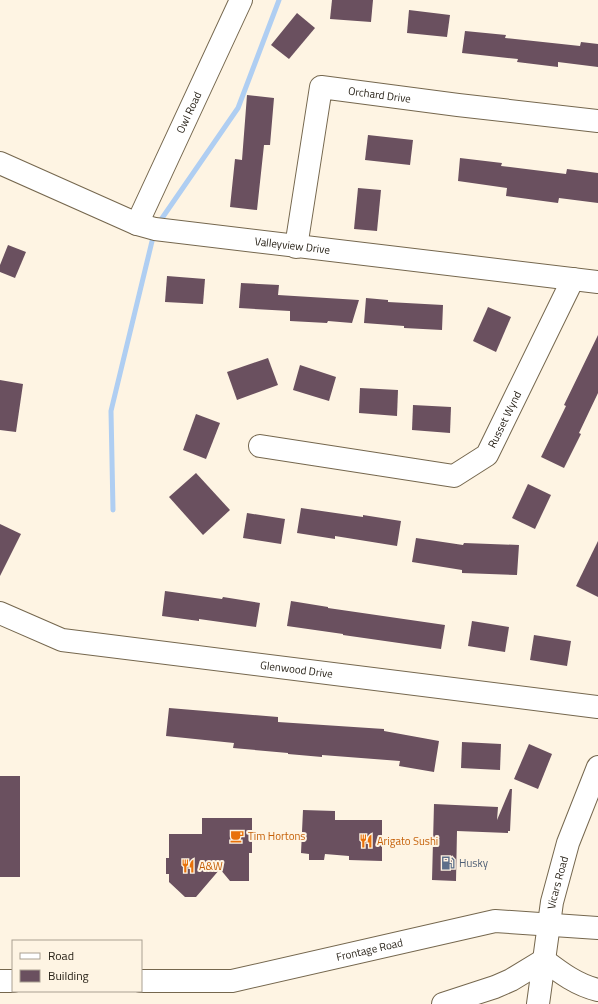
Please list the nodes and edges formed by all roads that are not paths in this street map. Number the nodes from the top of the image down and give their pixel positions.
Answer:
1 (241, 0) edge
2 (598, 120) edge
3 (0, 163) edge
4 (137, 224) junction
5 (296, 247) junction
6 (573, 279) junction
7 (598, 282) edge
8 (260, 446) dead end
9 (0, 613) edge
10 (598, 707) edge
11 (598, 767) edge
12 (549, 925) junction
13 (598, 928) edge
14 (544, 960) junction
15 (0, 981) edge
16 (12, 981) edge
17 (142, 981) edge
18 (598, 990) edge
19 (443, 1004) edge
20 (538, 1004) edge

1 - 4 main road, Owl Road
2 - 5 main road, Orchard Drive
3 - 4 main road, Valleyview Drive
4 - 5 main road, Valleyview Drive
5 - 6 main road, Valleyview Drive
6 - 7 main road, Valleyview Drive
6 - 8 main road, Russet Wynd
9 - 10 main road, Glenwood Drive
11 - 12 main road, Vicars Road
12 - 13 main road, Frontage Road
12 - 14 main road, Vicars Road
12 - 17 main road, Frontage Road
14 - 18 main road
14 - 19 main road
14 - 20 main road, Vicars Road
15 - 16 main road

